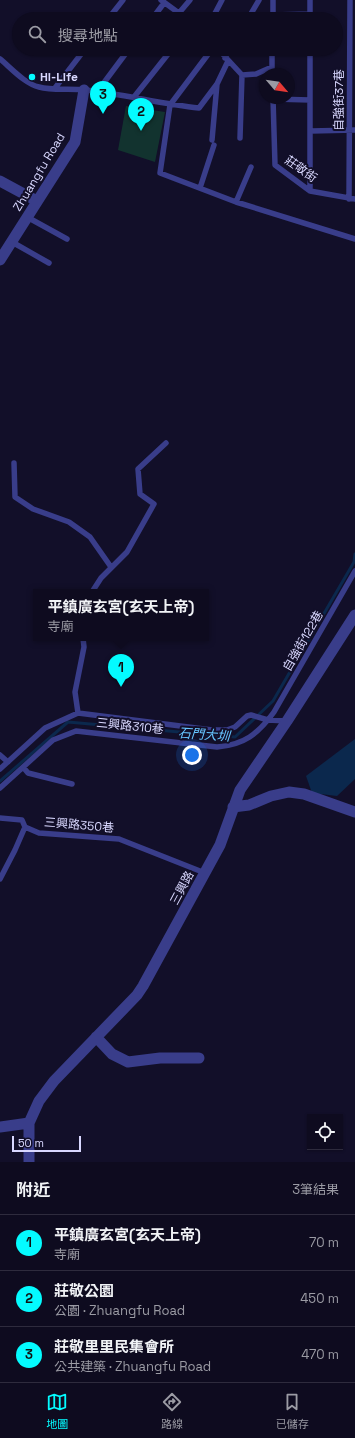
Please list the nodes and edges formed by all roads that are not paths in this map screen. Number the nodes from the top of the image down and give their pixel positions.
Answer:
1 (123, 0) edge
2 (190, 0) edge
3 (222, 0) edge
4 (259, 0) edge
5 (273, 0) edge
6 (310, 0) edge
7 (350, 0) edge
8 (162, 1) edge
9 (114, 12) edge
10 (156, 12) edge
11 (176, 12) edge
12 (181, 12) edge
13 (216, 12) edge
14 (252, 12) edge
15 (273, 12) edge
16 (310, 12) edge
17 (80, 56) edge
18 (124, 56) edge
19 (166, 56) edge
20 (207, 56) edge
21 (223, 56) edge
22 (227, 56) edge
23 (272, 56) edge
24 (310, 56) edge
25 (0, 59) edge
26 (226, 60) junction
27 (272, 67) joint
28 (242, 75) junction
29 (217, 84) junction
30 (55, 88) junction
31 (84, 90) junction
32 (97, 92) junction
33 (134, 97) junction
34 (295, 100) edge
35 (310, 100) junction
36 (273, 104) edge
37 (170, 105) junction
38 (353, 130) edge
39 (310, 131) junction
40 (240, 138) dead end
41 (251, 167) dead end
42 (0, 181) edge
43 (200, 188) junction
44 (310, 191) junction
45 (352, 199) edge
46 (37, 201) junction
47 (236, 202) junction
48 (27, 217) junction
49 (67, 239) dead end
50 (355, 239) edge
51 (12, 242) junction
52 (0, 260) edge
53 (49, 263) dead end
54 (166, 443) dead end
55 (14, 463) dead end
56 (111, 567) junction
57 (355, 572) edge
58 (94, 589) edge
59 (355, 615) edge
60 (83, 641) edge
61 (78, 713) junction
62 (267, 720) junction
63 (287, 721) junction
64 (0, 755) edge
65 (8, 762) junction
66 (23, 767) junction
67 (0, 769) edge
68 (72, 784) dead end
69 (0, 788) edge
70 (233, 807) junction
71 (355, 812) edge
72 (0, 818) edge
73 (25, 827) junction
74 (205, 873) junction
75 (0, 879) edge
76 (96, 1037) junction
77 (199, 1058) dead end
78 (29, 1123) junction
79 (0, 1127) edge
80 (29, 1162) edge

1 - 9 lane
2 - 12 lane
3 - 13 lane
4 - 14 lane
5 - 15 lane
6 - 16 lane
7 - 38 lane, 自強街37巷
8 - 10 lane
8 - 11 lane
17 - 30 lane
18 - 32 lane
19 - 33 lane
20 - 37 lane
21 - 26 lane
22 - 26 lane
23 - 27 lane
24 - 35 lane
25 - 30 lane
26 - 28 lane
26 - 29 lane
27 - 28 lane
28 - 40 lane
29 - 37 lane
29 - 43 lane
30 - 31 lane
31 - 32 lane
31 - 46 street, Zhuangfu Road
32 - 33 lane
33 - 37 lane
34 - 35 lane
35 - 39 lane
36 - 44 lane, 莊敬街
37 - 43 lane
38 - 39 lane
38 - 45 lane, 自強街37巷
39 - 44 lane
41 - 47 lane
42 - 46 street
43 - 47 lane
44 - 45 lane, 莊敬街
46 - 48 street, Zhuangfu Road
47 - 50 lane
48 - 49 lane
48 - 51 street, Zhuangfu Road
51 - 52 street, Zhuangfu Road
51 - 53 lane
54 - 56 lane
55 - 56 lane
56 - 58 lane
57 - 62 lane, 自強街122巷
59 - 63 street, 三興路
60 - 61 lane
61 - 62 lane, 三興路310巷
61 - 65 lane
62 - 63 lane, 三興路310巷
62 - 66 lane, 三興路310巷
63 - 70 street, 三興路
64 - 65 lane
65 - 67 lane
66 - 68 lane
66 - 69 lane, 三興路310巷
70 - 71 street
70 - 74 street, 三興路
72 - 73 lane, 三興路350巷
73 - 74 lane, 三興路350巷
73 - 75 lane
74 - 76 street, 三興路
76 - 77 street
76 - 78 street, 三興路
78 - 79 street
78 - 80 street, 三興路

